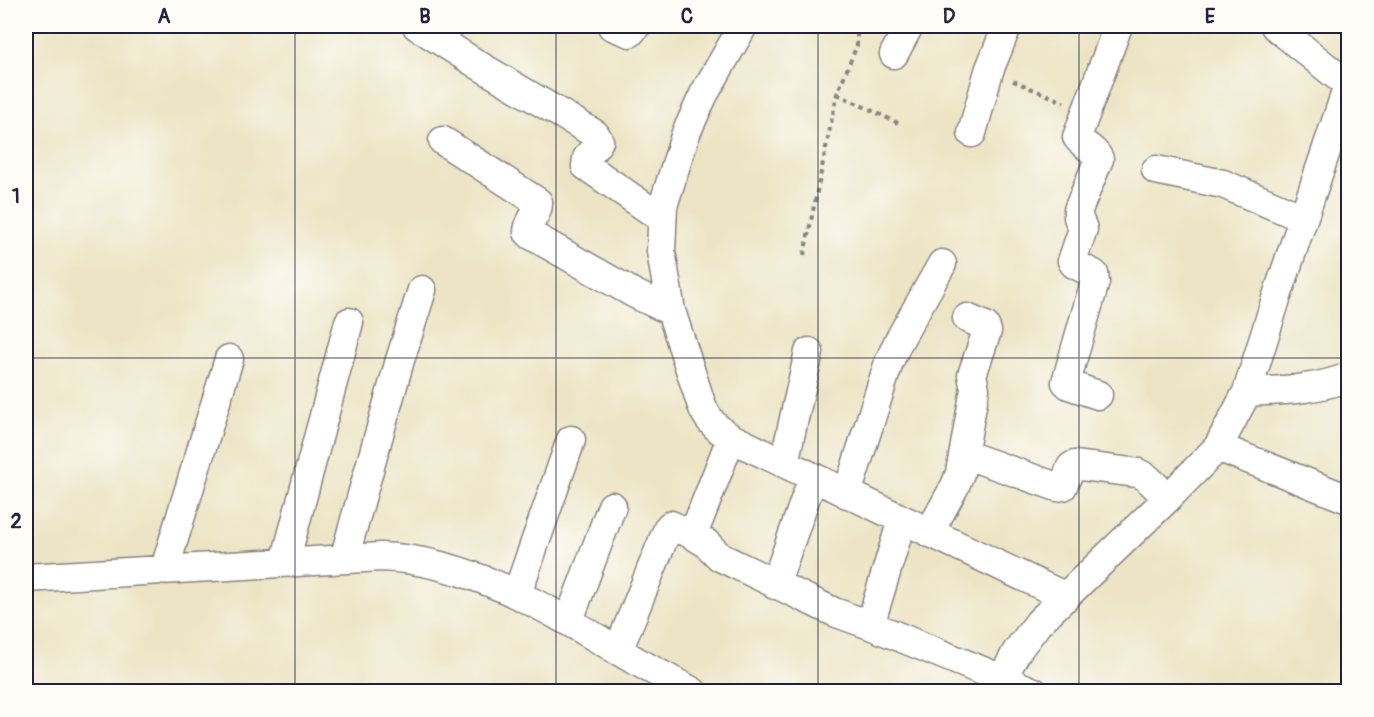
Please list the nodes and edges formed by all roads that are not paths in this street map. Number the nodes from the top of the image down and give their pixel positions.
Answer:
1 (417, 26) edge
2 (612, 26) edge
3 (636, 26) edge
4 (743, 26) edge
5 (909, 26) edge
6 (1007, 26) edge
7 (1118, 26) edge
8 (1275, 26) edge
9 (894, 54) dead end
10 (1348, 86) edge
11 (972, 133) dead end
12 (442, 141) dead end
13 (1156, 170) dead end
14 (661, 218) junction
15 (1304, 218) junction
16 (942, 264) dead end
17 (423, 290) dead end
18 (671, 311) junction
19 (967, 318) dead end
20 (349, 322) dead end
21 (808, 352) dead end
22 (229, 359) dead end
23 (1346, 382) edge
24 (1247, 392) junction
25 (1098, 395) dead end
26 (731, 438) junction
27 (571, 440) dead end
28 (1218, 447) junction
29 (964, 454) junction
30 (784, 463) junction
31 (813, 477) junction
32 (847, 494) junction
33 (1168, 498) junction
34 (1348, 499) edge
35 (612, 506) dead end
36 (902, 520) junction
37 (929, 533) junction
38 (693, 535) junction
39 (344, 559) junction
40 (285, 562) junction
41 (165, 568) junction
42 (26, 578) edge
43 (775, 585) junction
44 (517, 594) junction
45 (1066, 597) junction
46 (569, 620) junction
47 (870, 625) junction
48 (618, 651) junction
49 (998, 685) edge
50 (693, 692) edge
51 (1034, 692) edge

1 - 14 street
2 - 3 street
4 - 14 street
5 - 9 street
6 - 11 street
7 - 25 street
8 - 10 street
10 - 15 street
12 - 18 street
13 - 15 street
14 - 18 street
15 - 24 street
16 - 32 street
17 - 39 street
18 - 26 street
19 - 29 street
20 - 40 street
21 - 30 street
22 - 41 street
23 - 24 street
24 - 28 street
26 - 30 street
26 - 38 street
27 - 44 street
28 - 33 street
28 - 34 street
29 - 33 street
29 - 37 street
30 - 31 street
31 - 32 street
31 - 43 street
32 - 36 street
33 - 45 street
35 - 46 street
36 - 37 street
36 - 47 street
37 - 45 street
38 - 43 street
38 - 48 street
39 - 40 street
39 - 44 street
40 - 41 street
41 - 42 street
43 - 47 street
44 - 46 street
45 - 49 street
46 - 48 street
47 - 49 street
48 - 50 street
49 - 51 street

